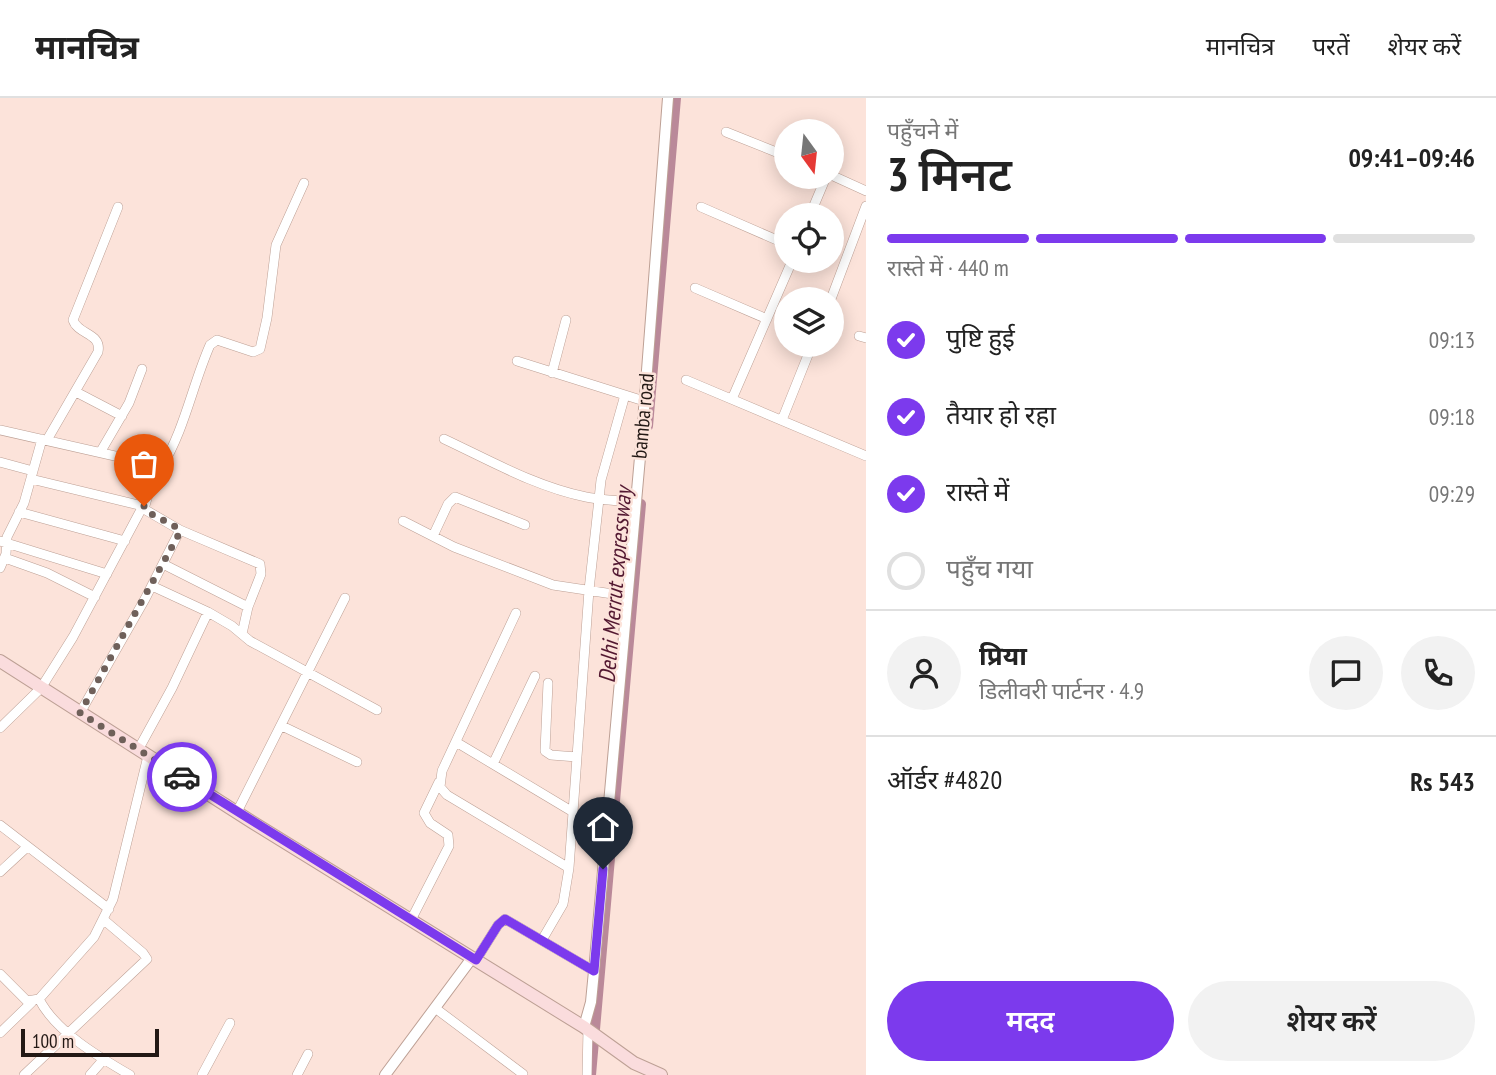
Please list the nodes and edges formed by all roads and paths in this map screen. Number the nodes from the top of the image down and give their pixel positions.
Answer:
1 (668, 98) edge
2 (726, 132) dead end
3 (774, 151) edge
4 (844, 181) edge
5 (304, 183) dead end
6 (866, 191) edge
7 (866, 206) edge
8 (117, 207) dead end
9 (701, 207) dead end
10 (774, 239) edge
11 (787, 273) edge
12 (836, 287) edge
13 (695, 288) dead end
14 (767, 319) junction
15 (566, 320) dead end
16 (808, 357) edge
17 (517, 361) dead end
18 (142, 369) dead end
19 (552, 373) junction
20 (686, 380) dead end
21 (76, 392) junction
22 (625, 395) junction
23 (732, 399) junction
24 (644, 401) junction
25 (122, 416) junction
26 (782, 420) junction
27 (0, 429) edge
28 (45, 439) junction
29 (444, 439) dead end
30 (101, 451) junction
31 (866, 456) edge
32 (0, 461) edge
33 (161, 468) junction
34 (32, 475) junction
35 (599, 499) junction
36 (635, 502) junction
37 (144, 506) junction
38 (19, 512) junction
39 (403, 521) dead end
40 (525, 525) dead end
41 (180, 530) junction
42 (433, 536) junction
43 (125, 541) junction
44 (3, 542) edge
45 (5, 558) junction
46 (163, 564) junction
47 (0, 568) edge
48 (107, 574) junction
49 (152, 586) junction
50 (589, 590) junction
51 (626, 596) junction
52 (95, 597) junction
53 (345, 598) dead end
54 (248, 607) junction
55 (208, 612) junction
56 (516, 613) dead end
57 (242, 634) junction
58 (0, 661) edge
59 (308, 673) junction
60 (535, 676) dead end
61 (548, 682) dead end
62 (41, 688) junction
63 (377, 710) dead end
64 (80, 713) junction
65 (282, 726) junction
66 (0, 727) edge
67 (456, 742) junction
68 (143, 753) junction
69 (578, 757) junction
70 (357, 762) dead end
71 (493, 764) junction
72 (439, 781) junction
73 (237, 812) junction
74 (573, 812) junction
75 (0, 825) edge
76 (27, 847) junction
77 (569, 868) junction
78 (0, 872) edge
79 (108, 909) junction
80 (104, 920) junction
81 (411, 920) junction
82 (542, 940) junction
83 (474, 959) junction
84 (594, 971) junction
85 (0, 974) edge
86 (35, 1000) junction
87 (435, 1008) junction
88 (230, 1023) dead end
89 (588, 1029) junction
90 (0, 1033) edge
91 (69, 1033) junction
92 (308, 1054) dead end
93 (104, 1059) junction
94 (634, 1063) junction
95 (523, 1074) edge
96 (24, 1075) edge
97 (90, 1075) edge
98 (130, 1075) edge
99 (202, 1075) edge
100 (297, 1075) edge
101 (385, 1075) edge
102 (587, 1075) edge
103 (645, 1075) edge
104 (661, 1075) edge

1 - 24 street, bamba road
2 - 3 street
4 - 6 street
5 - 33 street
7 - 12 street
8 - 21 street
9 - 10 street
11 - 14 street
13 - 14 street
14 - 23 street
15 - 19 street
16 - 26 street
17 - 19 street
18 - 25 street
19 - 22 street
20 - 23 street
21 - 25 street
21 - 28 street
22 - 24 street
22 - 35 street
23 - 26 street
24 - 36 street, bamba road
25 - 30 street
26 - 31 street
27 - 28 street
28 - 30 street
28 - 34 street
29 - 35 street
30 - 33 street
32 - 34 street
33 - 37 street
34 - 37 street
34 - 38 street
35 - 36 street
35 - 50 street
36 - 51 street, bamba road
37 - 41 street
37 - 43 street
38 - 43 street
38 - 44 street
39 - 42 street
40 - 42 street
41 - 46 street
41 - 54 street
42 - 50 street
43 - 48 street
44 - 45 street
44 - 48 street
45 - 47 street
45 - 52 street
46 - 49 street
46 - 54 street
48 - 52 street
49 - 55 street
49 - 64 street
50 - 51 street
50 - 69 street
51 - 84 street, bamba road
52 - 62 street
53 - 59 street
54 - 57 street
55 - 57 street
55 - 68 street
56 - 67 street
57 - 59 street
58 - 62 main road
59 - 63 street
59 - 65 street
60 - 71 street
61 - 69 street
62 - 64 main road
62 - 66 street
64 - 68 main road
65 - 70 street
65 - 73 street
67 - 71 street
67 - 72 street
68 - 73 main road
68 - 79 street
69 - 74 street
71 - 74 street
72 - 77 street
72 - 81 street
73 - 81 main road
74 - 77 street
75 - 76 street
76 - 78 street
76 - 79 street
77 - 82 street
79 - 80 street
80 - 86 street
80 - 91 street
81 - 83 main road
82 - 83 street
82 - 84 street
83 - 87 street
83 - 89 main road
84 - 89 street, bamba road
85 - 86 street
86 - 90 street
86 - 91 street
87 - 95 street
87 - 101 street
88 - 99 street
89 - 94 main road
89 - 102 street
91 - 93 street
91 - 96 street
92 - 100 street
93 - 97 street
93 - 98 street
94 - 103 main road
94 - 104 main road

